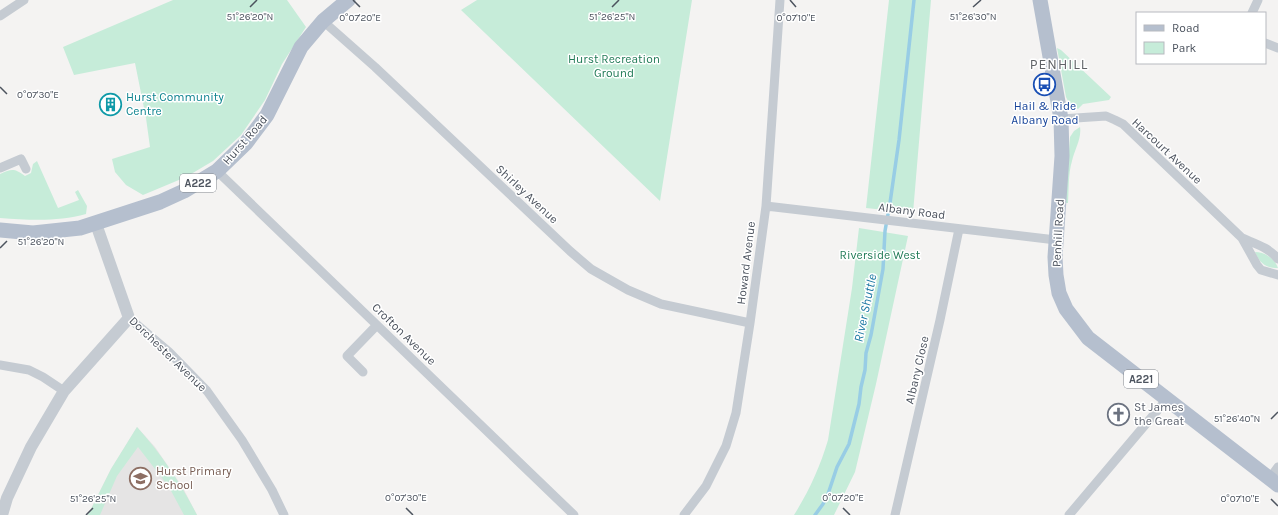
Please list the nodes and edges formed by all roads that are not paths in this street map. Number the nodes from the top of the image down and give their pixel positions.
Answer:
1 (24, 0) edge
2 (348, 0) edge
3 (780, 0) edge
4 (1040, 0) edge
5 (1258, 0) edge
6 (1252, 12) edge
7 (0, 16) edge
8 (323, 21) junction
9 (1266, 43) edge
10 (1278, 48) edge
11 (1061, 119) junction
12 (0, 168) edge
13 (26, 169) dead end
14 (217, 171) junction
15 (766, 206) junction
16 (96, 224) junction
17 (959, 229) junction
18 (0, 230) edge
19 (1242, 238) junction
20 (1056, 240) junction
21 (1278, 259) edge
22 (1278, 275) edge
23 (129, 318) junction
24 (750, 323) junction
25 (377, 326) junction
26 (0, 365) edge
27 (363, 372) dead end
28 (64, 391) junction
29 (1167, 399) junction
30 (1275, 477) edge
31 (2, 515) edge
32 (284, 515) edge
33 (574, 515) edge
34 (684, 515) edge
35 (894, 515) edge
36 (1070, 515) edge

1 - 7 street
2 - 8 main road, Hurst Road / A222
3 - 15 street, Howard Avenue
4 - 11 main road, Penhill Road / A221
5 - 6 street
8 - 14 main road, Hurst Road / A222
8 - 24 street, Shirley Avenue
9 - 10 street
11 - 19 street, Harcourt Avenue
11 - 20 main road, Penhill Road / A221
12 - 13 street
14 - 16 main road, Hurst Road / A222
14 - 25 street, Crofton Avenue
15 - 17 street, Albany Road
15 - 24 street, Howard Avenue
16 - 18 main road, Hurst Road / A222
16 - 23 street, Dorchester Avenue
17 - 20 street, Albany Road
17 - 35 street, Albany Close
19 - 21 street, Harcourt Avenue
19 - 22 street, Harcourt Avenue
20 - 29 main road, Penhill Road / A221
23 - 28 street
23 - 32 street, Dorchester Avenue
24 - 34 street, Howard Avenue
25 - 27 street
25 - 33 street, Crofton Avenue
26 - 28 street
28 - 31 street
29 - 30 main road, Penhill Road / A221
29 - 36 street

